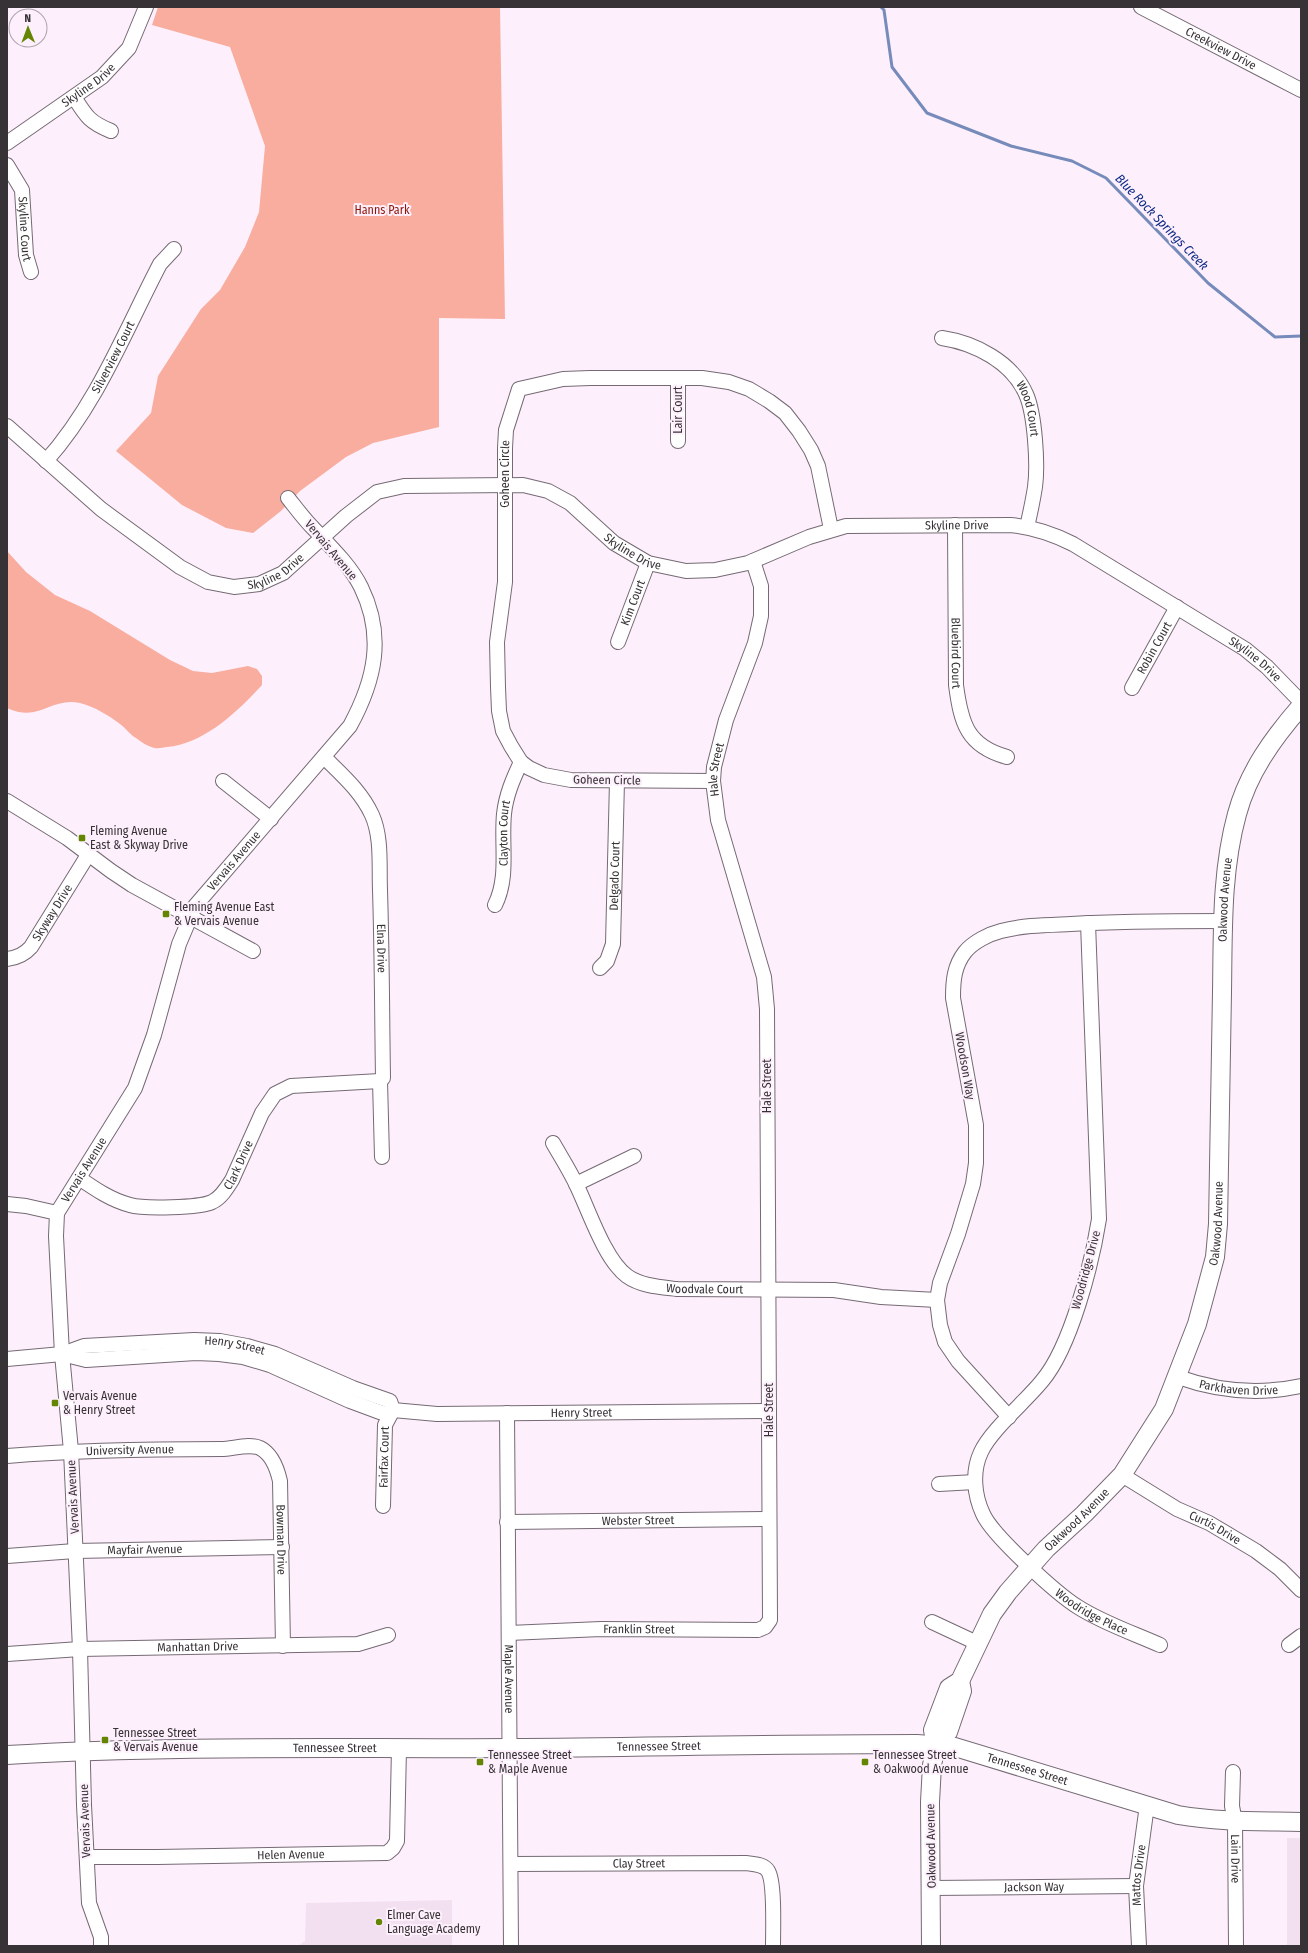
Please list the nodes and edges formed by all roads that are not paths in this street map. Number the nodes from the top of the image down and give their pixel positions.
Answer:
1 (146, 7) edge
2 (1141, 7) edge
3 (1301, 90) edge
4 (74, 97) junction
5 (111, 131) dead end
6 (7, 143) edge
7 (7, 165) edge
8 (174, 249) dead end
9 (31, 272) dead end
10 (942, 338) dead end
11 (678, 378) junction
12 (7, 426) edge
13 (678, 441) dead end
14 (46, 461) junction
15 (504, 485) junction
16 (288, 498) dead end
17 (955, 525) junction
18 (1028, 526) junction
19 (831, 529) junction
20 (323, 538) junction
21 (754, 561) junction
22 (648, 562) junction
23 (1177, 607) junction
24 (618, 642) dead end
25 (1132, 688) dead end
26 (1301, 702) edge
27 (1301, 706) edge
28 (324, 757) junction
29 (1007, 757) dead end
30 (521, 762) junction
31 (223, 781) dead end
32 (617, 781) junction
33 (713, 781) junction
34 (7, 801) edge
35 (271, 819) junction
36 (88, 854) junction
37 (495, 905) dead end
38 (190, 916) junction
39 (1223, 920) junction
40 (1088, 923) junction
41 (253, 951) dead end
42 (7, 959) edge
43 (600, 968) dead end
44 (380, 1081) junction
45 (553, 1143) dead end
46 (634, 1156) dead end
47 (382, 1157) dead end
48 (79, 1178) junction
49 (576, 1184) junction
50 (7, 1204) edge
51 (57, 1213) junction
52 (768, 1289) junction
53 (936, 1300) junction
54 (62, 1354) junction
55 (7, 1358) edge
56 (1178, 1377) junction
57 (1301, 1386) edge
58 (393, 1410) junction
59 (769, 1411) junction
60 (507, 1413) junction
61 (1009, 1417) junction
62 (253, 1446) joint
63 (71, 1451) junction
64 (7, 1456) edge
65 (1122, 1475) junction
66 (975, 1482) junction
67 (939, 1484) dead end
68 (383, 1506) dead end
69 (769, 1519) junction
70 (507, 1522) junction
71 (282, 1546) junction
72 (75, 1551) junction
73 (7, 1556) edge
74 (1030, 1568) junction
75 (1301, 1590) edge
76 (932, 1622) dead end
77 (766, 1625) joint
78 (509, 1633) junction
79 (388, 1635) dead end
80 (1301, 1636) edge
81 (977, 1643) junction
82 (1160, 1645) dead end
83 (1289, 1645) dead end
84 (283, 1646) junction
85 (80, 1649) junction
86 (7, 1654) edge
87 (936, 1746) junction
88 (399, 1748) junction
89 (510, 1748) junction
90 (83, 1751) junction
91 (7, 1755) edge
92 (1233, 1772) dead end
93 (1147, 1805) junction
94 (1235, 1822) junction
95 (1301, 1822) edge
96 (87, 1857) junction
97 (511, 1864) junction
98 (1136, 1886) junction
99 (931, 1888) junction
100 (101, 1946) edge
101 (511, 1946) edge
102 (773, 1946) edge
103 (931, 1946) edge
104 (1139, 1946) edge
105 (1236, 1946) edge

1 - 4 street, Skyline Drive
2 - 3 street, Creekview Drive
4 - 5 street
4 - 6 street, Skyline Drive
7 - 9 street, Skyline Court
8 - 14 street, Silverview Court
10 - 18 street, Wood Court
11 - 13 street, Lair Court
11 - 15 street, Goheen Circle
11 - 19 street, Goheen Circle
12 - 14 street, Skyline Drive
14 - 20 street, Skyline Drive
15 - 20 street, Skyline Drive
15 - 22 street, Skyline Drive
15 - 30 street, Goheen Circle
16 - 20 street, Vervais Avenue
17 - 18 street, Skyline Drive
17 - 19 street, Skyline Drive
17 - 29 street, Bluebird Court
18 - 23 street, Skyline Drive
19 - 21 street, Skyline Drive
20 - 28 street, Vervais Avenue
21 - 22 street, Skyline Drive
21 - 33 street, Hale Street
22 - 24 street, Kim Court
23 - 25 street, Robin Court
23 - 26 street, Skyline Drive
27 - 39 main road, Oakwood Avenue
28 - 35 street, Vervais Avenue
28 - 44 street, Elna Drive
30 - 32 street, Goheen Circle
30 - 37 street, Clayton Court
31 - 35 street
32 - 33 street, Goheen Circle
32 - 43 street, Delgado Court
33 - 52 street, Hale Street
34 - 36 street
35 - 38 street, Vervais Avenue
36 - 38 street
36 - 42 street, Skyway Drive
38 - 41 street
38 - 48 street, Vervais Avenue
39 - 40 street, Woodson Way
39 - 56 main road, Oakwood Avenue
40 - 53 street, Woodson Way
40 - 61 street, Woodridge Drive
44 - 47 street, Elna Drive
44 - 48 street, Clark Drive
45 - 49 street, Woodvale Court
46 - 49 street
48 - 51 street, Vervais Avenue
49 - 52 street, Woodvale Court
50 - 51 street
51 - 54 street, Vervais Avenue
52 - 53 street, Woodvale Court
52 - 59 street, Hale Street
53 - 61 street, Woodson Way
54 - 55 street, Henry Street
54 - 58 street, Henry Street
54 - 63 street, Vervais Avenue
56 - 57 street, Parkhaven Drive
56 - 65 main road, Oakwood Avenue
58 - 60 street, Henry Street
58 - 68 street, Fairfax Court
59 - 60 street, Henry Street
59 - 69 street, Hale Street
60 - 70 street, Maple Avenue
61 - 66 street, Woodridge Drive
62 - 63 street, University Avenue
62 - 71 street, Bowman Drive
63 - 64 street, University Avenue
63 - 72 street, Vervais Avenue
65 - 74 main road, Oakwood Avenue
65 - 75 street, Curtis Drive
66 - 67 street
66 - 74 street, Woodridge Drive
69 - 70 street, Webster Street
69 - 77 street, Hale Street
70 - 78 street, Maple Avenue
71 - 72 street, Mayfair Avenue
71 - 84 street, Bowman Drive
72 - 73 street, Mayfair Avenue
72 - 85 street, Vervais Avenue
74 - 81 main road, Oakwood Avenue
74 - 82 street, Woodridge Place
76 - 81 street
77 - 78 street, Franklin Street
78 - 89 street, Maple Avenue
79 - 84 street, Manhattan Drive
80 - 83 street
81 - 87 main road, Oakwood Avenue
84 - 85 street, Manhattan Drive
85 - 86 street, Manhattan Drive
85 - 90 street, Vervais Avenue
87 - 89 main road, Tennessee Street
87 - 93 main road, Tennessee Street
87 - 99 main road, Oakwood Avenue
88 - 89 main road, Tennessee Street
88 - 90 main road, Tennessee Street
88 - 96 street, Helen Avenue
89 - 97 street, Maple Avenue
90 - 91 main road, Tennessee Street
90 - 96 street, Vervais Avenue
92 - 94 street, Lain Drive
93 - 94 main road, Tennessee Street
93 - 98 street, Mattos Drive
94 - 95 main road, Tennessee Street
94 - 105 street, Lain Drive
96 - 100 street, Vervais Avenue
97 - 101 street, Maple Avenue
97 - 102 street, Clay Street
98 - 99 street, Jackson Way
98 - 104 street, Mattos Drive
99 - 103 main road, Oakwood Avenue

